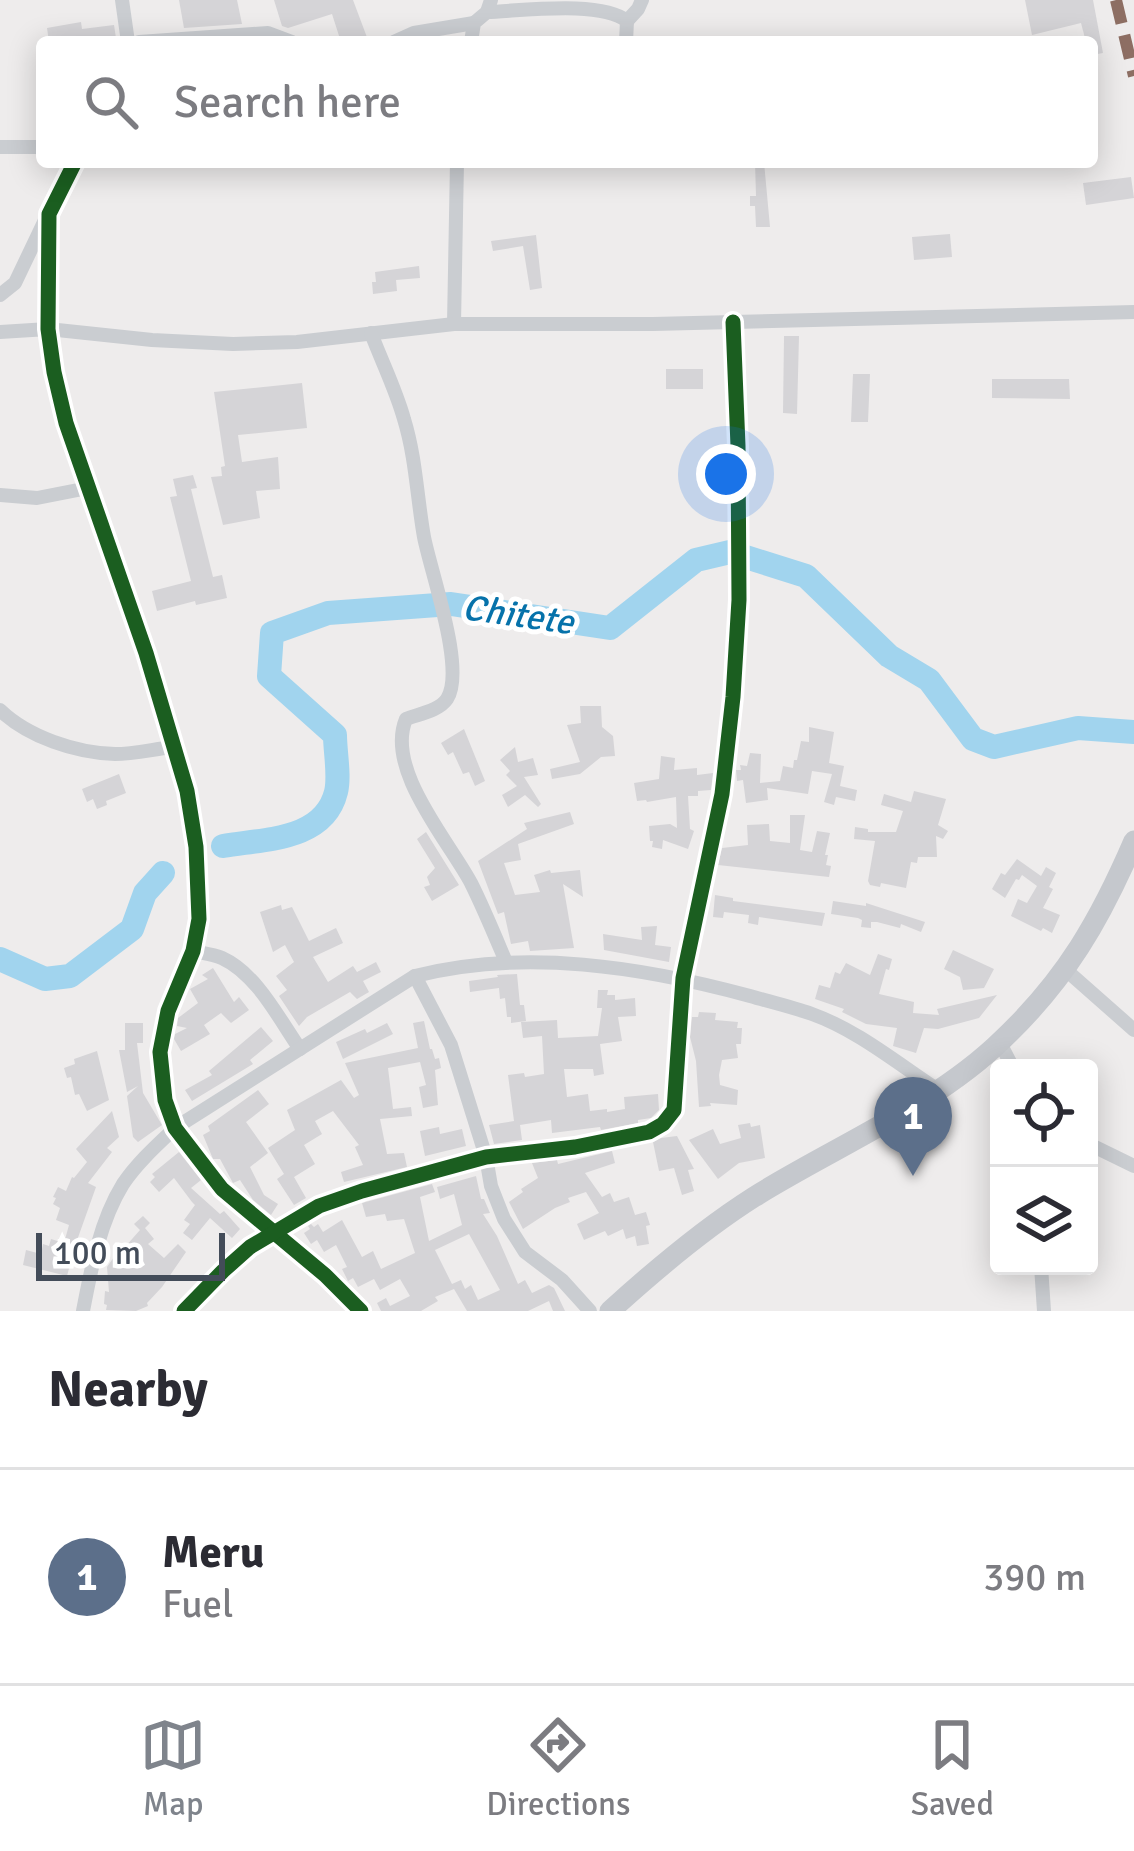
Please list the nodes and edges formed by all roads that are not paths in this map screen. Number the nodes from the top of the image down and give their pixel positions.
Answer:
1 (122, 0) edge
2 (642, 0) edge
3 (489, 6) edge
4 (627, 21) junction
5 (474, 22) junction
6 (127, 36) edge
7 (212, 36) edge
8 (276, 36) edge
9 (407, 36) edge
10 (472, 36) edge
11 (626, 36) edge
12 (0, 147) edge
13 (36, 147) edge
14 (71, 168) edge
15 (457, 168) edge
16 (49, 214) junction
17 (0, 295) edge
18 (1134, 312) edge
19 (733, 322) junction
20 (454, 324) junction
21 (48, 329) junction
22 (0, 332) edge
23 (371, 333) junction
24 (88, 488) junction
25 (0, 496) edge
26 (0, 710) edge
27 (173, 747) junction
28 (1134, 841) edge
29 (193, 951) junction
30 (506, 962) junction
31 (1066, 970) junction
32 (415, 976) junction
33 (683, 978) junction
34 (1134, 1030) edge
35 (1000, 1043) junction
36 (300, 1049) junction
37 (1008, 1059) edge
38 (938, 1090) junction
39 (175, 1128) junction
40 (1098, 1148) edge
41 (486, 1157) junction
42 (1134, 1166) edge
43 (275, 1231) junction
44 (1042, 1275) edge
45 (83, 1311) edge
46 (184, 1311) edge
47 (361, 1311) edge
48 (590, 1311) edge
49 (610, 1311) edge
50 (1044, 1311) edge

1 - 6 street
2 - 4 street
3 - 4 street
3 - 5 street
4 - 11 street
5 - 9 street
5 - 10 street
7 - 8 street
12 - 13 street
14 - 16 street
15 - 20 street
16 - 17 street
16 - 21 street
18 - 19 street
19 - 20 street
19 - 33 street
20 - 23 street
21 - 22 street
21 - 23 street
21 - 24 street
23 - 30 street
24 - 25 street
24 - 27 street
26 - 27 street
27 - 29 street
28 - 31 main road
29 - 36 street
29 - 39 street
30 - 32 street
30 - 33 street
31 - 34 street
31 - 35 main road
32 - 36 street
32 - 41 street
33 - 38 street
33 - 41 street
35 - 37 street
35 - 38 main road
36 - 39 street
38 - 49 main road
39 - 43 street
39 - 45 street
40 - 42 street
41 - 43 street
41 - 48 street
43 - 46 street
43 - 47 street
44 - 50 street

